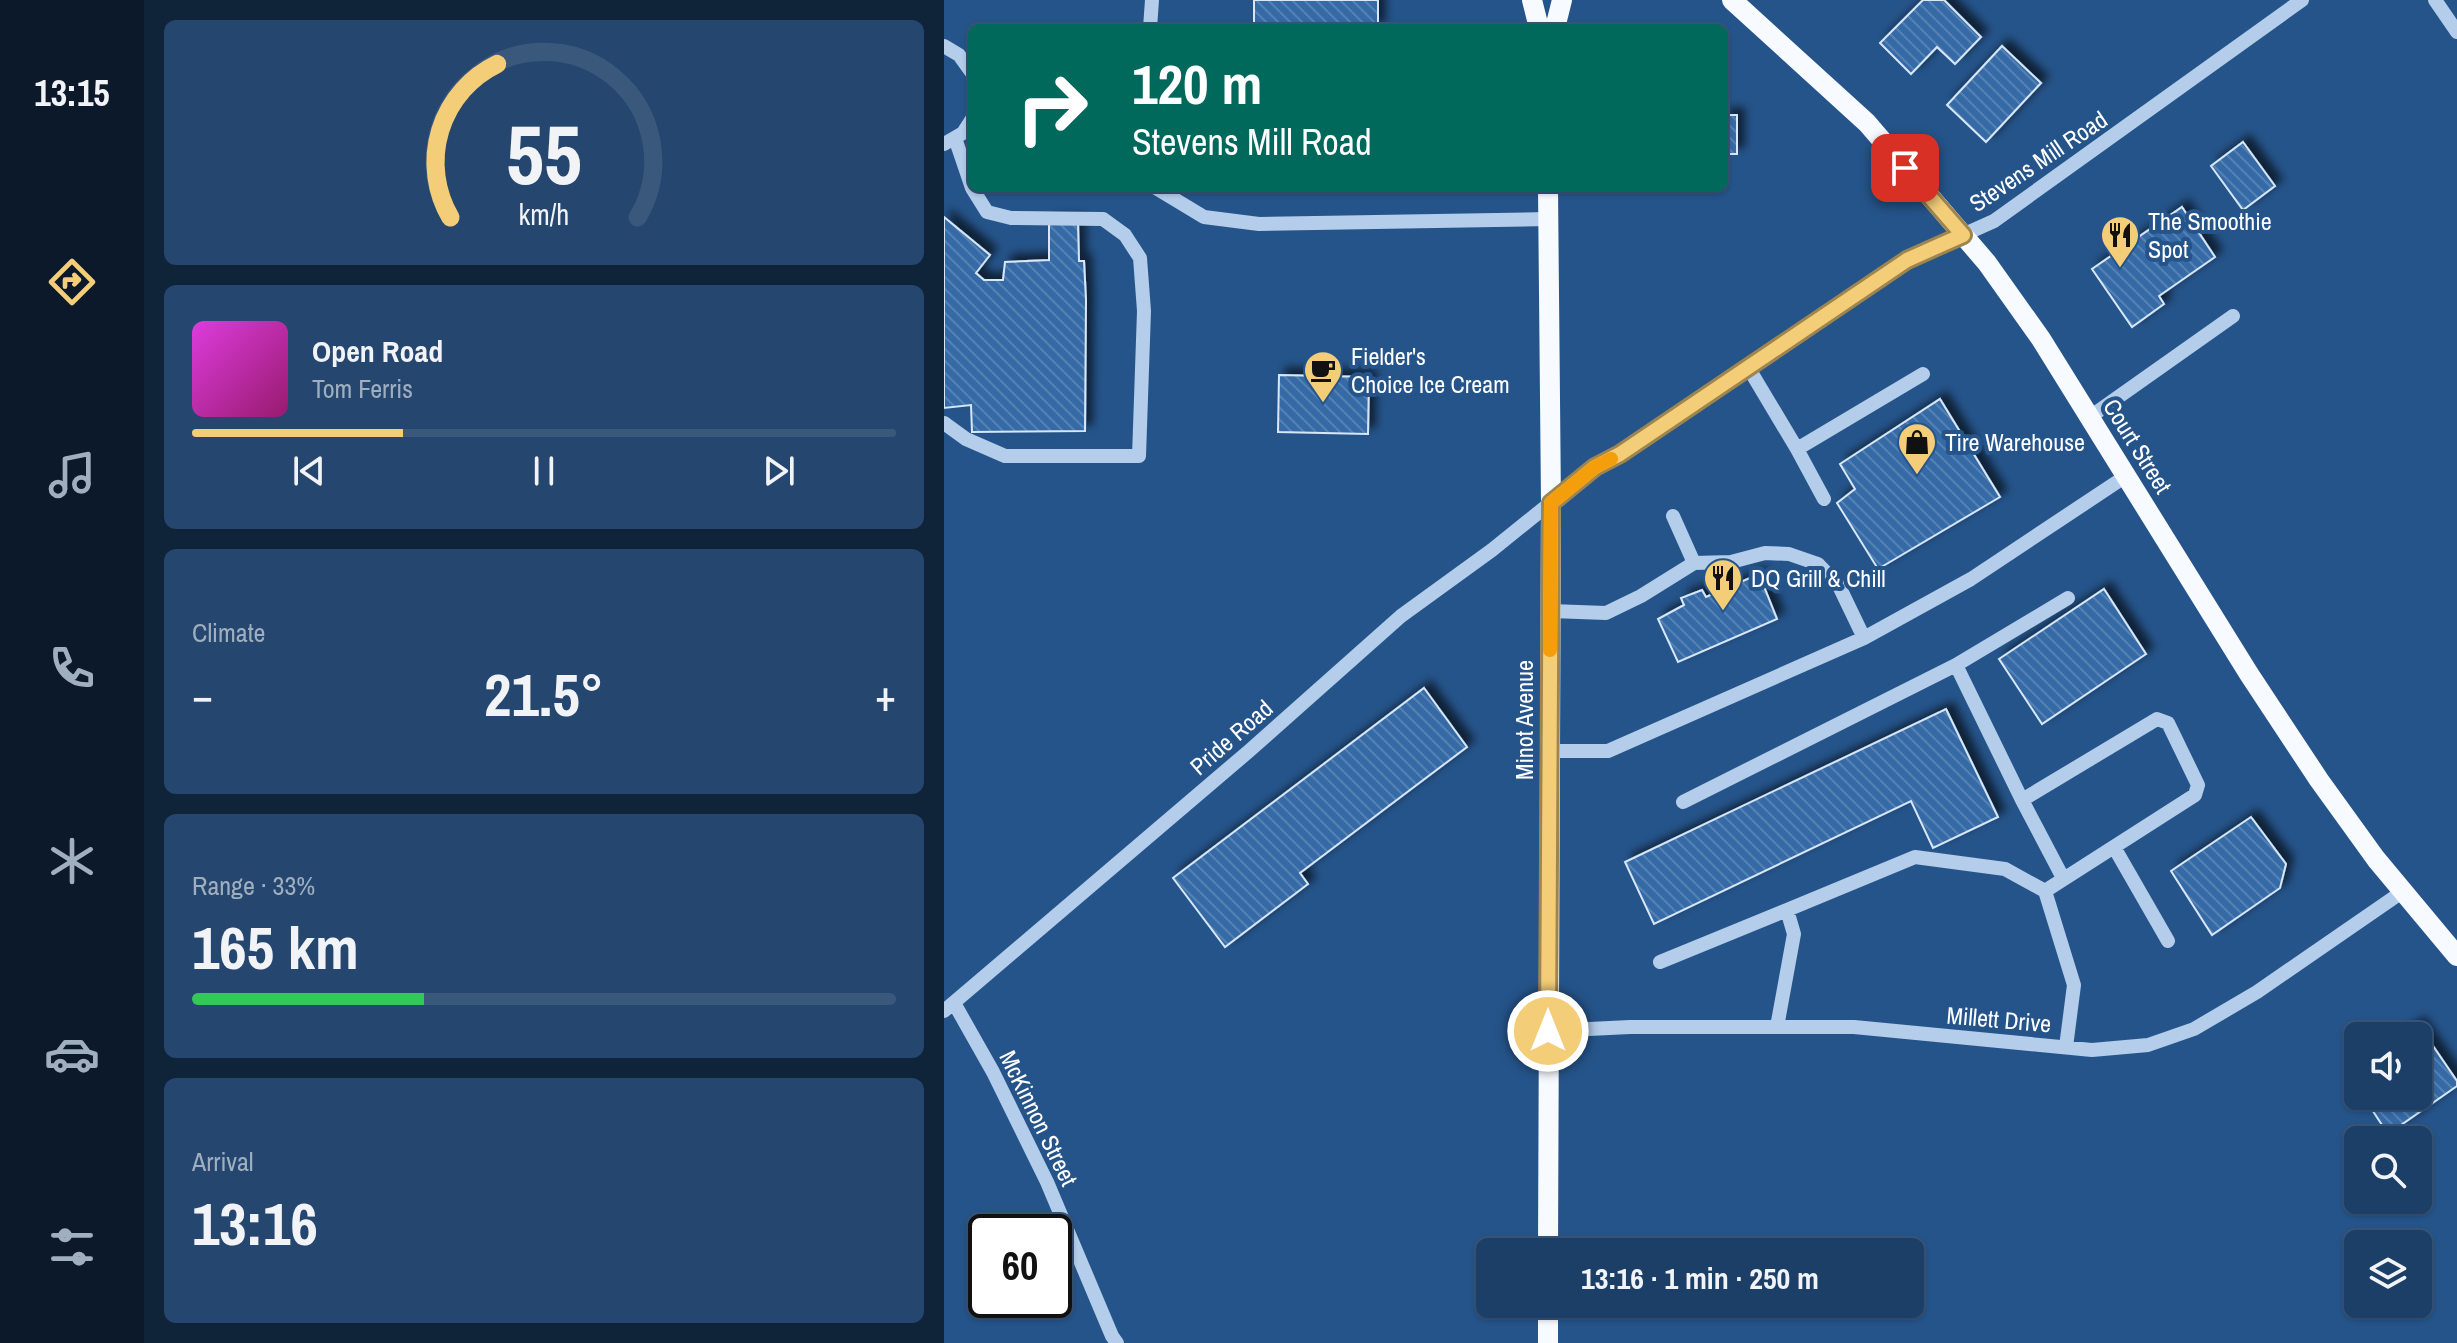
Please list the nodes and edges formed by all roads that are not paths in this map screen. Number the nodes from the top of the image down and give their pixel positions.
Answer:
1 (1152, 0) edge
2 (1532, 0) edge
3 (1562, 0) edge
4 (1732, 0) edge
5 (2302, 0) edge
6 (2435, 0) edge
7 (1150, 24) edge
8 (1538, 24) edge
9 (1556, 24) edge
10 (2457, 32) edge
11 (944, 46) edge
12 (968, 67) edge
13 (968, 125) edge
14 (950, 141) edge
15 (968, 179) edge
16 (974, 192) edge
17 (1163, 192) edge
18 (1548, 192) edge
19 (1548, 219) junction
20 (1963, 235) junction
21 (2233, 316) dead end
22 (1748, 367) junction
23 (1923, 374) dead end
24 (2090, 417) junction
25 (944, 423) edge
26 (1797, 449) junction
27 (2126, 476) junction
28 (1824, 499) dead end
29 (1551, 503) junction
30 (1673, 516) dead end
31 (1694, 563) junction
32 (2068, 598) dead end
33 (1551, 611) junction
34 (1864, 638) junction
35 (1956, 665) junction
36 (1550, 751) junction
37 (2022, 800) junction
38 (1683, 802) dead end
39 (2114, 847) junction
40 (2063, 878) junction
41 (2045, 891) junction
42 (2402, 892) junction
43 (1787, 910) junction
44 (2168, 941) dead end
45 (2457, 956) edge
46 (1660, 962) dead end
47 (949, 1007) edge
48 (1777, 1027) junction
49 (1548, 1031) junction
50 (2066, 1047) junction
51 (1548, 1238) edge
52 (1548, 1318) edge
53 (1110, 1341) edge
54 (1548, 1343) edge

1 - 7 street
2 - 8 main road
3 - 9 main road
4 - 20 main road, Court Street
5 - 20 street, Stevens Mill Road
6 - 10 street
11 - 12 street
13 - 14 street
14 - 15 street
16 - 25 street
17 - 19 street
18 - 19 main road, Minot Avenue
19 - 29 main road, Minot Avenue
20 - 22 street, Stevens Mill Road
20 - 24 main road, Court Street
21 - 24 street
22 - 26 street
22 - 29 street, Stevens Mill Road
23 - 26 street
24 - 27 main road, Court Street
26 - 28 street
27 - 34 street
27 - 42 main road, Court Street
29 - 33 main road, Minot Avenue
29 - 47 street, Pride Road
30 - 31 street
31 - 33 street
31 - 34 street
32 - 35 street
33 - 36 main road, Minot Avenue
34 - 36 street
35 - 37 street
35 - 38 street
36 - 49 main road, Minot Avenue
37 - 39 street
37 - 40 street
39 - 40 street
39 - 44 street
40 - 41 street
41 - 43 street
41 - 50 street
42 - 45 main road, Court Street
42 - 50 street, Millett Drive
43 - 46 street
43 - 48 street
47 - 53 street, McKinnon Street
48 - 49 street, Millett Drive
48 - 50 street, Millett Drive
49 - 51 main road, Minot Avenue
52 - 54 main road

